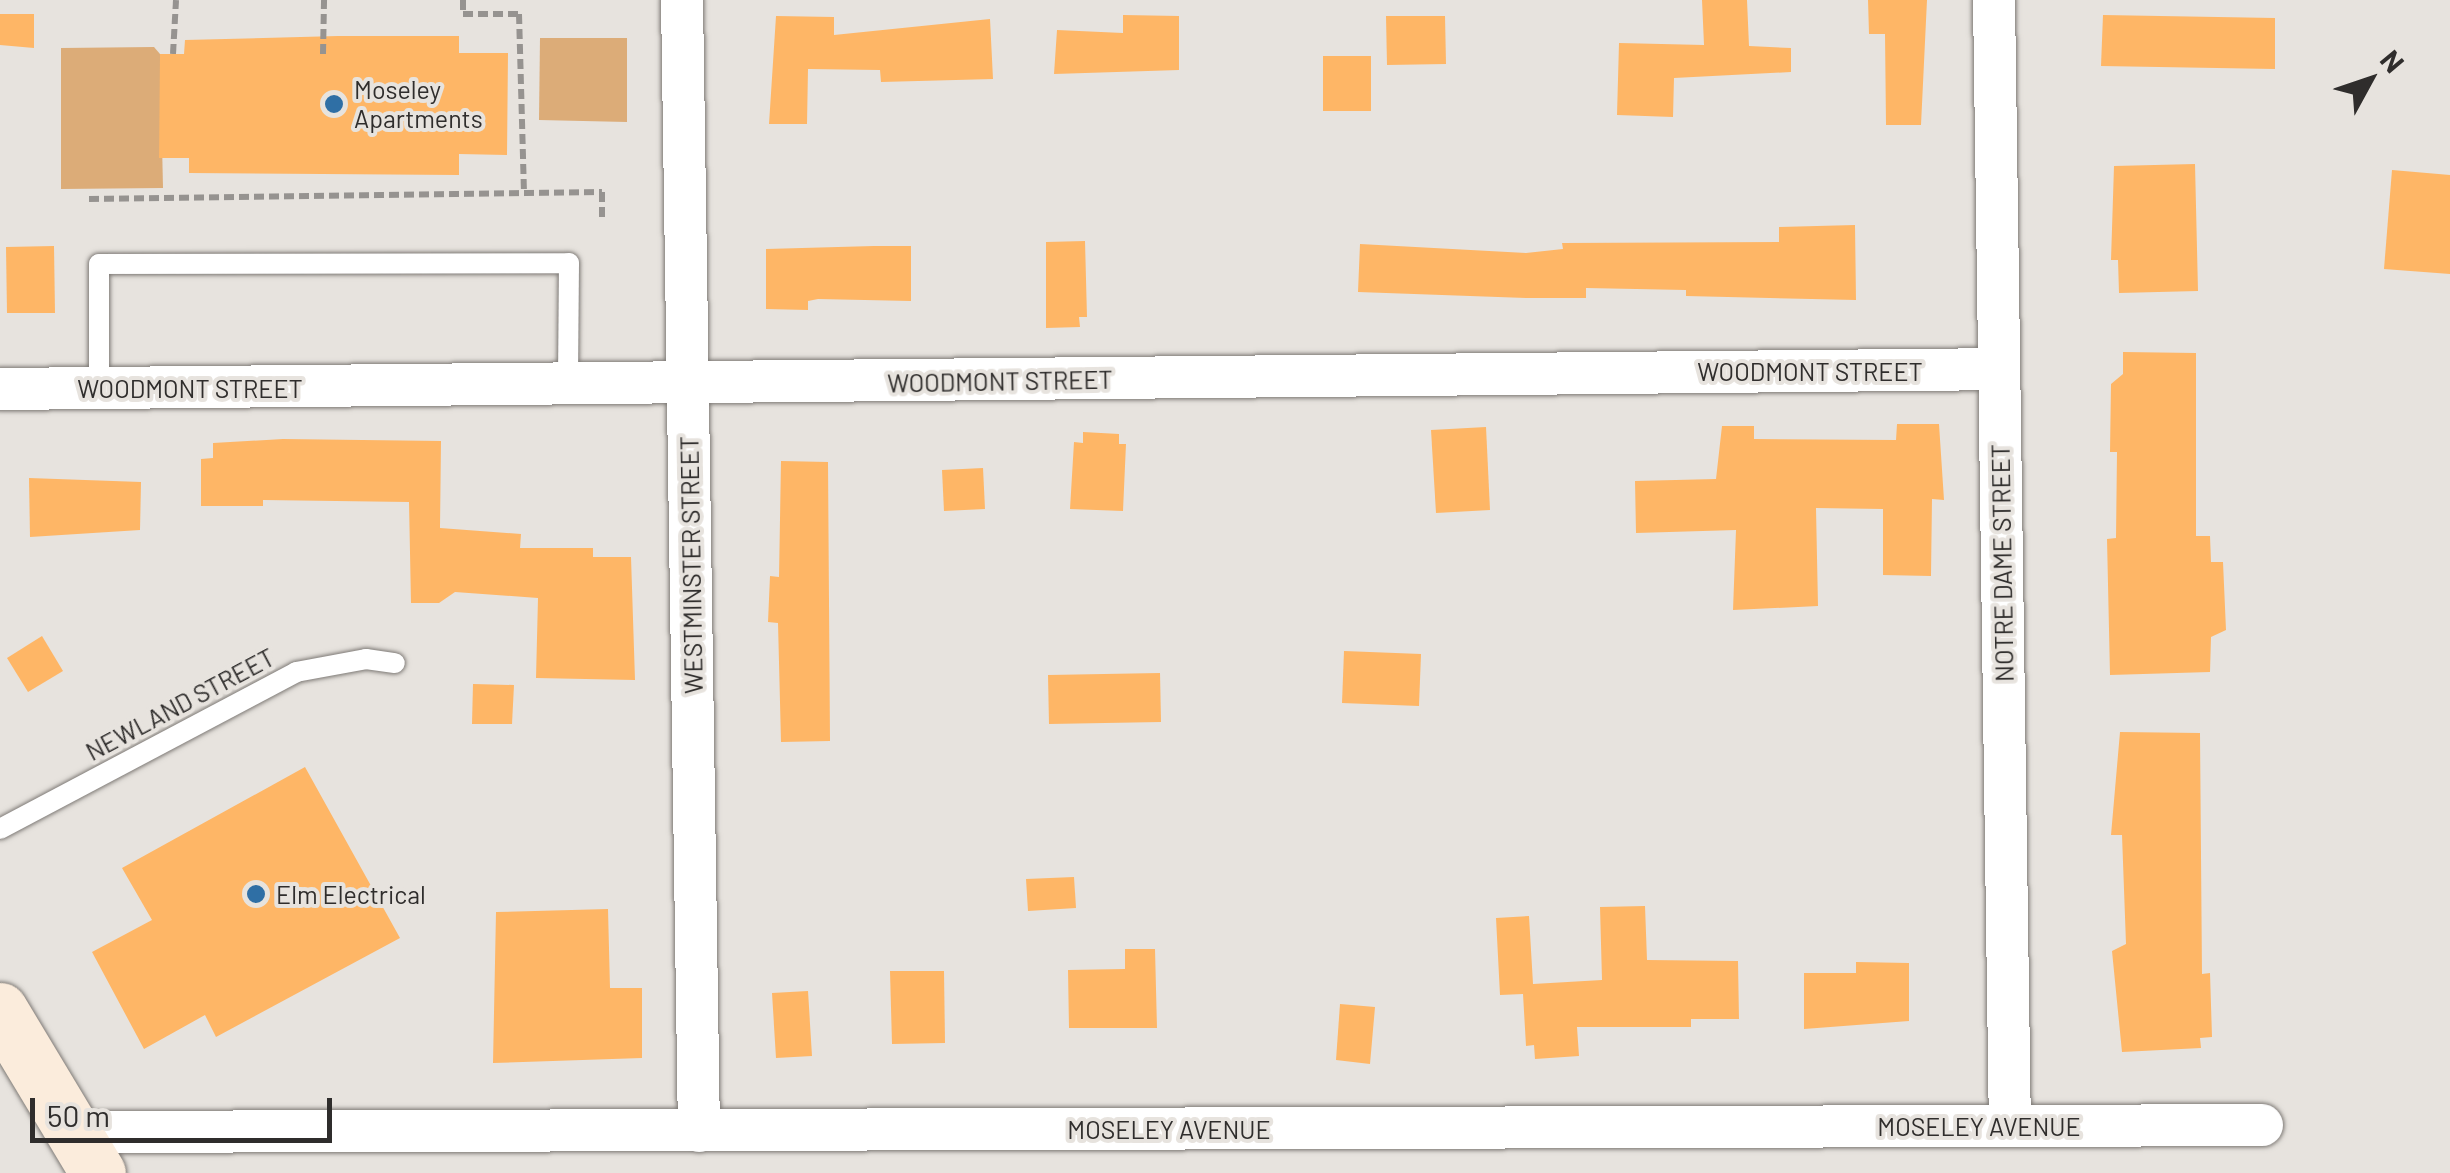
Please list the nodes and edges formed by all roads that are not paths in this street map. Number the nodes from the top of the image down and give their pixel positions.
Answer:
1 (682, 0) edge
2 (1994, 0) edge
3 (2000, 369) junction
4 (688, 387) junction
5 (568, 388) junction
6 (0, 389) edge
7 (99, 389) junction
8 (395, 663) dead end
9 (0, 829) edge
10 (0, 1010) edge
11 (2262, 1125) dead end
12 (2010, 1126) junction
13 (699, 1131) junction
14 (87, 1153) edge

1 - 4 street, WESTMINSTER STREET
2 - 3 street, NOTRE DAME STREET
3 - 4 street, WOODMONT STREET
3 - 12 street, NOTRE DAME STREET
4 - 5 street, WOODMONT STREET
4 - 13 street, WESTMINSTER STREET
5 - 7 street, WOODMONT STREET
5 - 7 lane
6 - 7 street, WOODMONT STREET
8 - 9 lane, NEWLAND STREET
10 - 14 main road
11 - 12 street, MOSELEY AVENUE
12 - 13 street, MOSELEY AVENUE
13 - 14 street, MOSELEY AVENUE

